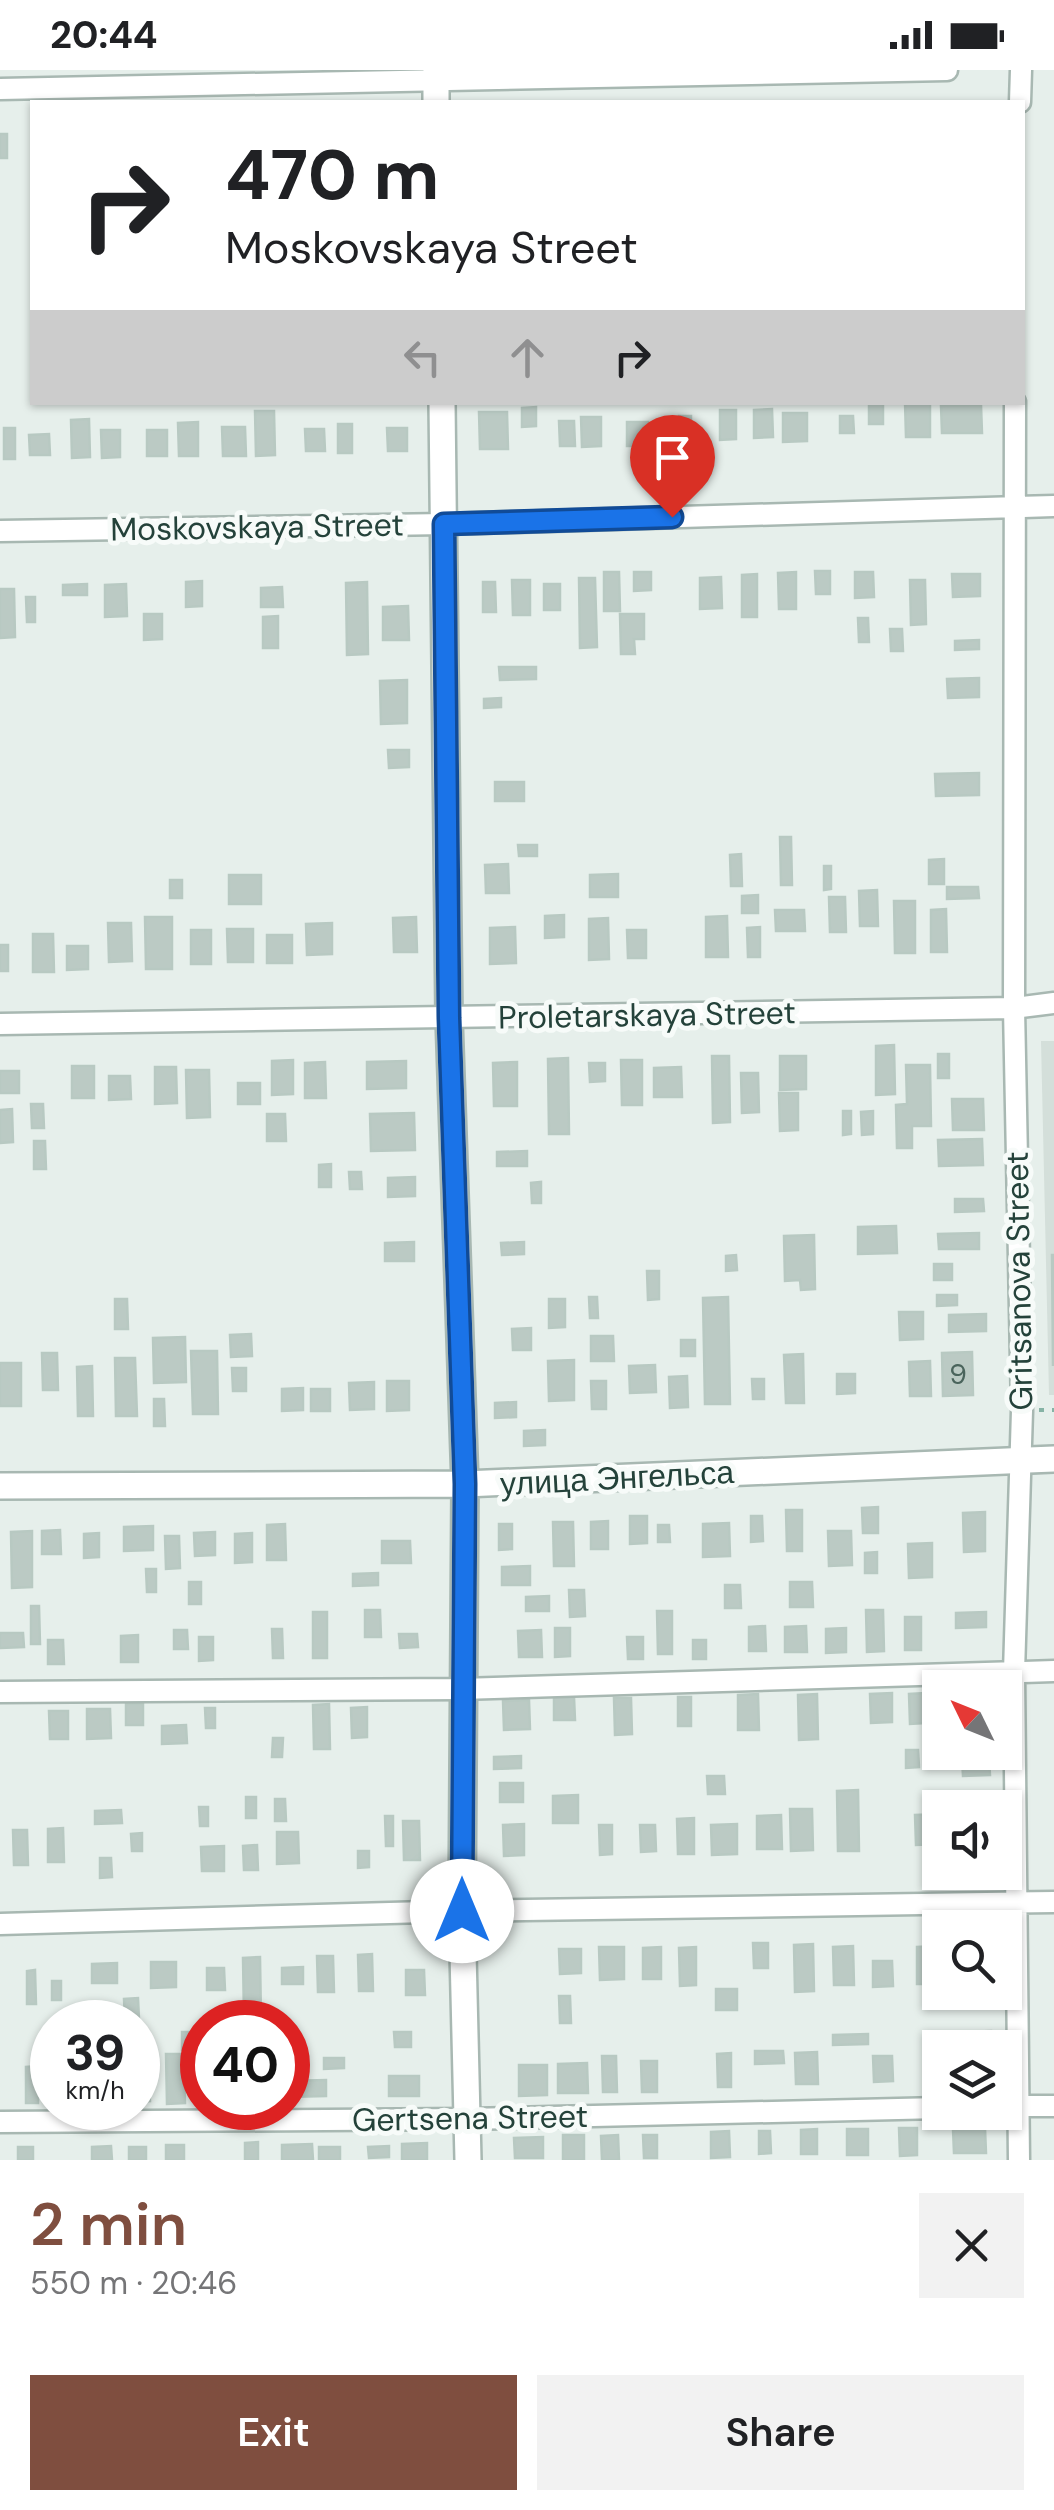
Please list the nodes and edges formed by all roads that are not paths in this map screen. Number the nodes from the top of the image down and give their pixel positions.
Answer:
1 (947, 70) edge
2 (1021, 70) edge
3 (436, 84) edge
4 (0, 89) edge
5 (1020, 100) edge
6 (442, 405) edge
7 (1015, 405) edge
8 (1013, 506) junction
9 (1054, 506) edge
10 (444, 524) junction
11 (0, 531) edge
12 (1054, 1003) edge
13 (1014, 1008) junction
14 (449, 1018) junction
15 (0, 1024) edge
16 (1054, 1459) edge
17 (1019, 1460) junction
18 (465, 1484) junction
19 (0, 1486) edge
20 (1014, 1670) edge
21 (1054, 1671) edge
22 (1022, 1672) edge
23 (922, 1675) edge
24 (461, 1689) junction
25 (0, 1692) edge
26 (1015, 1770) edge
27 (1054, 1902) edge
28 (1016, 1903) junction
29 (462, 1911) junction
30 (0, 1924) edge
31 (1013, 2030) edge
32 (1022, 2106) edge
33 (1054, 2106) edge
34 (922, 2108) edge
35 (469, 2119) junction
36 (0, 2122) edge
37 (1015, 2130) edge
38 (468, 2160) edge
39 (1019, 2160) edge

1 - 3 street
2 - 5 street
3 - 4 street
6 - 10 street
7 - 8 street, Gritsanova Street
8 - 9 street, Moskovskaya Street
8 - 10 street, Moskovskaya Street
8 - 13 street, Gritsanova Street
10 - 11 street, Moskovskaya Street
10 - 14 street
12 - 13 street, Proletarskaya Street
13 - 14 street, Proletarskaya Street
13 - 17 street, Gritsanova Street
14 - 15 street, Proletarskaya Street
14 - 18 street
16 - 17 street, улица Энгельса
17 - 18 street, улица Энгельса
17 - 20 street, Gritsanova Street
18 - 19 street, улица Энгельса
18 - 24 street
21 - 22 street
23 - 24 street
24 - 25 street
24 - 29 street
26 - 28 street, Gritsanova Street
27 - 28 street
28 - 29 street
28 - 31 street, Gritsanova Street
29 - 30 street
29 - 35 street
32 - 33 street
34 - 35 street, Gertsena Street
35 - 36 street, Gertsena Street
35 - 38 street
37 - 39 street, Gritsanova Street

